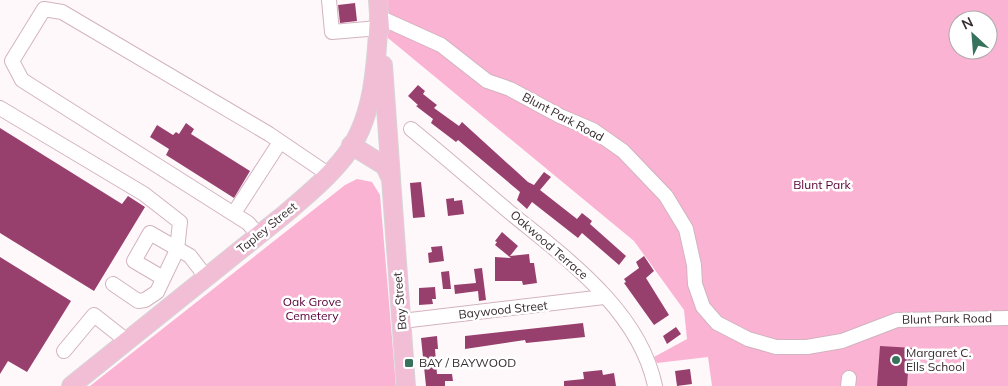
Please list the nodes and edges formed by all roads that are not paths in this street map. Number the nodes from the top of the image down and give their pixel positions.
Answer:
1 (328, 0) edge
2 (379, 15) edge
3 (0, 108) edge
4 (411, 129) dead end
5 (280, 142) junction
6 (348, 150) junction
7 (328, 174) junction
8 (391, 179) junction
9 (234, 213) junction
10 (392, 215) junction
11 (259, 236) junction
12 (177, 250) junction
13 (206, 276) junction
14 (163, 278) junction
15 (113, 284) dead end
16 (604, 297) junction
17 (1008, 318) edge
18 (402, 321) junction
19 (127, 341) junction
20 (64, 351) dead end
21 (71, 386) edge
22 (406, 386) edge
23 (655, 386) edge

1 - 2 street
2 - 6 main road, Tapley Street
2 - 8 main road, Bay Street
2 - 17 street, Blunt Park Road
3 - 12 street
4 - 16 street, Oakwood Terrace
5 - 7 street
5 - 9 street
5 - 9 street
6 - 7 main road, Tapley Street
6 - 8 main road
6 - 10 main road, Bay Street
7 - 11 main road, Tapley Street
8 - 10 main road, Bay Street
9 - 11 street
10 - 18 main road, Bay Street
11 - 13 main road, Tapley Street
12 - 13 street
12 - 14 street
12 - 14 street
13 - 19 main road, Tapley Street
14 - 15 street
16 - 18 street, Baywood Street
16 - 23 street, Oakwood Terrace
18 - 22 main road, Bay Street
19 - 20 street
19 - 21 main road, Tapley Street

